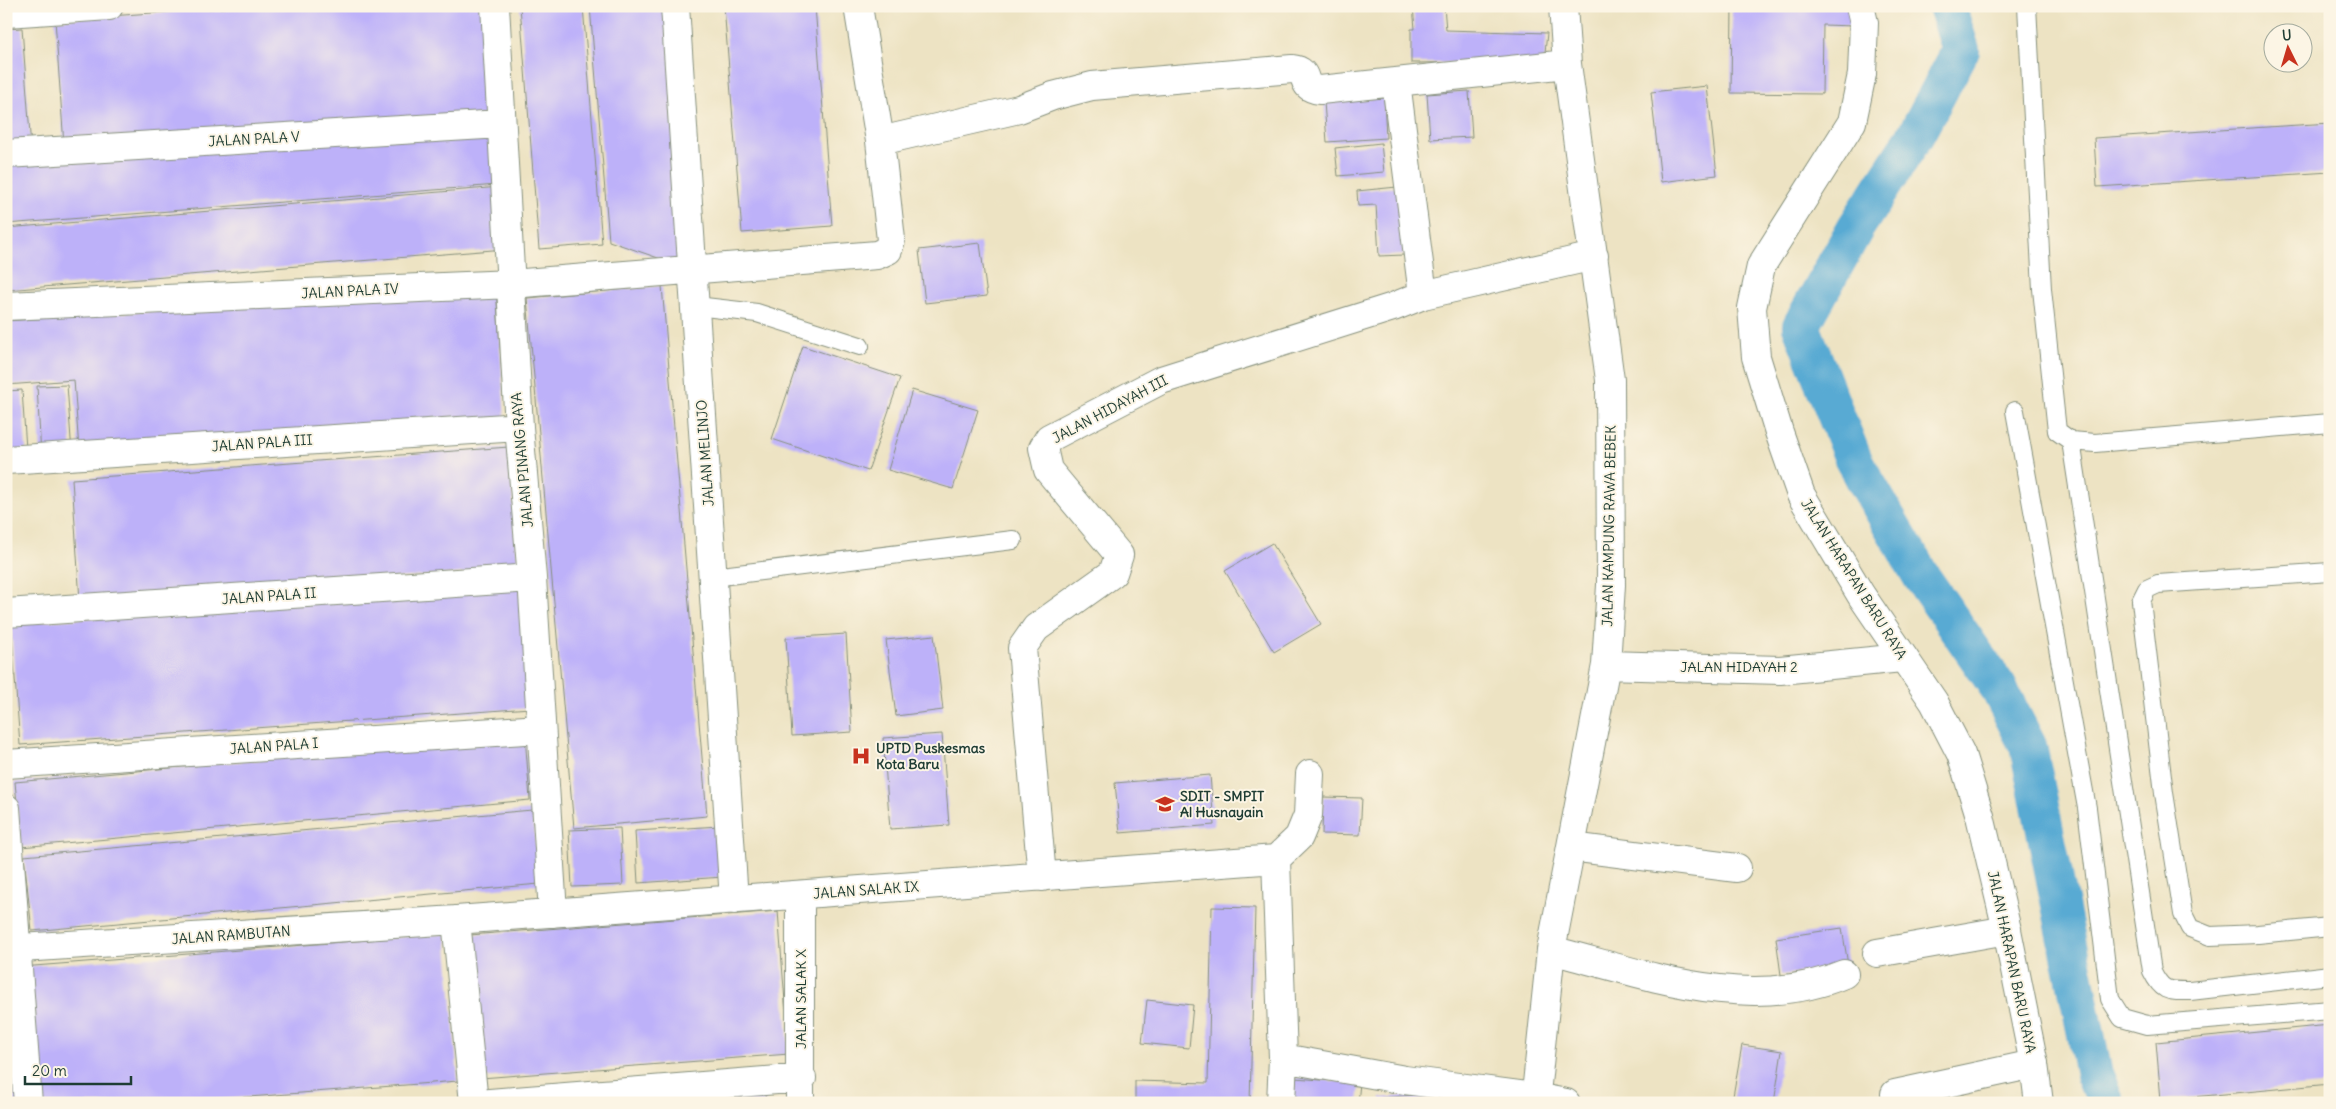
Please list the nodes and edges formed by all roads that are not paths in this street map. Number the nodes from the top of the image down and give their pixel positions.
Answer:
1 (108, 6) edge
2 (494, 6) edge
3 (675, 6) edge
4 (858, 6) edge
5 (1563, 6) edge
6 (1860, 6) edge
7 (2028, 6) edge
8 (6, 13) edge
9 (1567, 64) junction
10 (1396, 82) junction
11 (501, 124) junction
12 (880, 141) junction
13 (6, 154) edge
14 (1594, 256) junction
15 (693, 270) junction
16 (511, 284) junction
17 (1423, 295) junction
18 (6, 306) edge
19 (696, 306) junction
20 (860, 346) dead end
21 (2015, 411) dead end
22 (2330, 423) edge
23 (518, 426) junction
24 (2071, 441) junction
25 (6, 460) edge
26 (1013, 540) dead end
27 (2330, 572) edge
28 (713, 577) junction
29 (532, 578) junction
30 (6, 613) edge
31 (1902, 658) junction
32 (1606, 665) junction
33 (541, 729) junction
34 (6, 764) edge
35 (1310, 774) dead end
36 (6, 808) edge
37 (1571, 847) junction
38 (1276, 859) junction
39 (1737, 868) dead end
40 (1042, 877) junction
41 (800, 895) junction
42 (734, 900) junction
43 (553, 913) junction
44 (456, 920) junction
45 (2330, 927) edge
46 (2007, 930) junction
47 (11, 949) edge
48 (1551, 950) junction
49 (1877, 954) dead end
50 (1844, 974) dead end
51 (2330, 975) edge
52 (2330, 1010) edge
53 (1283, 1058) junction
54 (2034, 1064) junction
55 (801, 1090) edge
56 (1895, 1094) dead end
57 (1535, 1100) edge
58 (28, 1103) edge
59 (474, 1103) edge
60 (490, 1103) edge
61 (1281, 1103) edge
62 (1566, 1103) edge
63 (2039, 1103) edge

1 - 8 street
2 - 11 street, JALAN PINANG RAYA
3 - 15 street, JALAN MELINJO
4 - 12 street
5 - 9 street, JALAN KAMPUNG RAWA BEBEK
6 - 31 street, JALAN HARAPAN BARU RAYA
7 - 24 lane
9 - 10 street
9 - 14 street, JALAN KAMPUNG RAWA BEBEK
10 - 12 street
10 - 17 street
11 - 13 street, JALAN PALA V
11 - 16 street, JALAN PINANG RAYA
12 - 15 street, JALAN PALA IV
14 - 17 street
14 - 32 street, JALAN KAMPUNG RAWA BEBEK
15 - 16 street, JALAN PALA IV
15 - 19 street, JALAN MELINJO
16 - 18 street, JALAN PALA IV
16 - 23 street, JALAN PINANG RAYA
17 - 40 street, JALAN HIDAYAH III
19 - 20 lane
19 - 28 street, JALAN MELINJO
21 - 52 lane
22 - 24 lane
23 - 25 street, JALAN PALA III
23 - 29 street, JALAN PINANG RAYA
24 - 51 lane
26 - 28 lane
27 - 45 lane
28 - 42 street, JALAN MELINJO
29 - 30 street, JALAN PALA II
29 - 33 street, JALAN PINANG RAYA
31 - 32 street, JALAN HIDAYAH 2
31 - 46 street, JALAN HARAPAN BARU RAYA
32 - 37 street, JALAN KAMPUNG RAWA BEBEK
33 - 34 street, JALAN PALA I
33 - 43 street, JALAN PINANG RAYA
35 - 38 street
36 - 47 street
37 - 39 street
37 - 48 street, JALAN KAMPUNG RAWA BEBEK
38 - 40 street, JALAN SALAK IX
38 - 53 street
40 - 41 street, JALAN SALAK IX
41 - 42 street, JALAN SALAK IX
41 - 55 street, JALAN SALAK X
42 - 43 street, JALAN SALAK IX
43 - 44 street, JALAN SALAK IX
44 - 47 street, JALAN RAMBUTAN
44 - 59 street
46 - 49 street
46 - 54 street, JALAN HARAPAN BARU RAYA
47 - 58 street
48 - 50 street
48 - 57 street, JALAN KAMPUNG RAWA BEBEK
53 - 57 street
53 - 61 street
54 - 56 street
54 - 63 street, JALAN HARAPAN BARU RAYA
55 - 60 street
57 - 62 street

